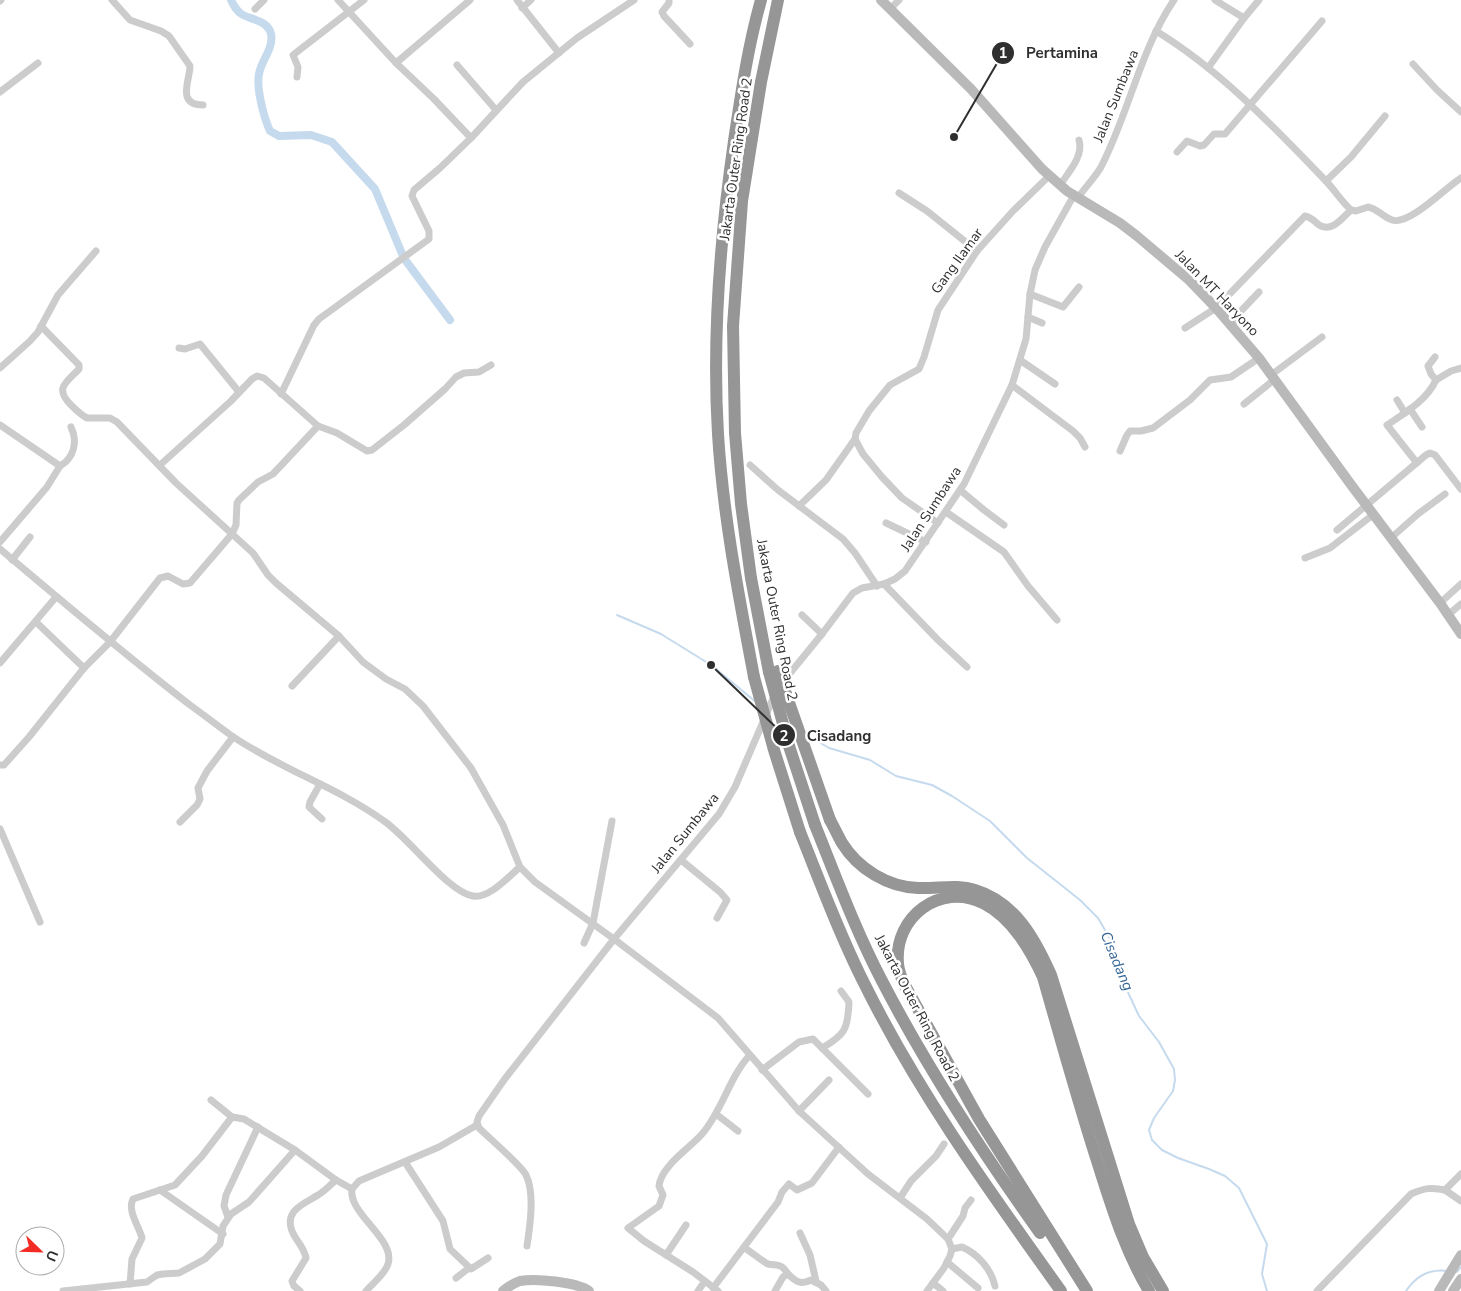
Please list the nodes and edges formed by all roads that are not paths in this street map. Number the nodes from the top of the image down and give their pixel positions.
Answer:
1 (112, 0) edge
2 (264, 0) edge
3 (338, 0) edge
4 (364, 0) edge
5 (470, 0) edge
6 (517, 0) edge
7 (531, 0) edge
8 (634, 0) edge
9 (668, 0) edge
10 (761, 0) edge
11 (778, 0) edge
12 (881, 0) edge
13 (899, 0) edge
14 (1174, 0) edge
15 (1215, 0) edge
16 (1259, 0) edge
17 (522, 8) junction
18 (255, 9) dead end
19 (890, 9) junction
20 (349, 12) junction
21 (1244, 18) junction
22 (1322, 22) dead end
23 (1156, 31) junction
24 (690, 44) dead end
25 (559, 53) junction
26 (38, 63) dead end
27 (396, 63) junction
28 (1413, 64) dead end
29 (457, 66) dead end
30 (1208, 68) junction
31 (297, 77) dead end
32 (0, 92) edge
33 (203, 105) dead end
34 (1251, 105) junction
35 (496, 110) junction
36 (1461, 112) edge
37 (1385, 116) dead end
38 (471, 138) junction
39 (1079, 140) dead end
40 (1177, 152) dead end
41 (1049, 176) junction
42 (1461, 178) edge
43 (1326, 181) junction
44 (1060, 185) junction
45 (899, 193) dead end
46 (1076, 197) junction
47 (1351, 210) junction
48 (96, 250) dead end
49 (977, 251) junction
50 (1079, 287) dead end
51 (1259, 292) dead end
52 (1030, 294) junction
53 (1216, 308) junction
54 (1028, 317) junction
55 (1042, 323) dead end
56 (41, 326) junction
57 (1232, 326) junction
58 (1185, 328) dead end
59 (1322, 337) dead end
60 (179, 348) dead end
61 (1435, 357) dead end
62 (1259, 358) junction
63 (1020, 360) junction
64 (491, 364) dead end
65 (0, 368) edge
66 (1461, 368) edge
67 (1273, 377) junction
68 (1436, 380) junction
69 (1055, 384) dead end
70 (1012, 385) junction
71 (239, 392) junction
72 (281, 394) junction
73 (1396, 400) dead end
74 (1244, 404) dead end
75 (1407, 411) junction
76 (0, 425) edge
77 (318, 426) junction
78 (72, 427) dead end
79 (1422, 427) dead end
80 (855, 439) junction
81 (1085, 447) dead end
82 (1120, 451) dead end
83 (1417, 463) junction
84 (160, 465) junction
85 (750, 465) dead end
86 (60, 466) junction
87 (1461, 489) edge
88 (960, 490) junction
89 (1445, 494) dead end
90 (1367, 505) junction
91 (799, 506) junction
92 (946, 512) junction
93 (1374, 514) junction
94 (886, 523) dead end
95 (938, 523) junction
96 (1004, 525) dead end
97 (1337, 530) dead end
98 (232, 534) junction
99 (30, 537) dead end
100 (1392, 537) junction
101 (0, 542) edge
102 (926, 542) junction
103 (0, 549) edge
104 (1305, 558) dead end
105 (12, 560) junction
106 (1461, 584) edge
107 (881, 585) junction
108 (56, 597) junction
109 (1440, 603) junction
110 (1461, 604) edge
111 (802, 615) dead end
112 (1448, 615) junction
113 (1057, 620) dead end
114 (36, 622) junction
115 (822, 634) junction
116 (1461, 634) edge
117 (339, 636) junction
118 (110, 642) junction
119 (0, 663) edge
120 (967, 667) dead end
121 (84, 668) junction
122 (773, 672) junction
123 (292, 686) dead end
124 (233, 737) junction
125 (0, 765) edge
126 (320, 784) junction
127 (322, 819) dead end
128 (612, 821) dead end
129 (180, 822) dead end
130 (0, 829) edge
131 (680, 860) junction
132 (520, 867) junction
133 (717, 918) dead end
134 (40, 922) dead end
135 (593, 923) junction
136 (614, 939) junction
137 (584, 943) dead end
138 (841, 991) dead end
139 (822, 1048) junction
140 (750, 1056) junction
141 (762, 1070) junction
142 (829, 1080) dead end
143 (868, 1094) dead end
144 (211, 1100) dead end
145 (799, 1111) junction
146 (716, 1114) junction
147 (232, 1116) junction
148 (477, 1125) junction
149 (258, 1127) junction
150 (738, 1131) dead end
151 (944, 1144) dead end
152 (839, 1147) junction
153 (296, 1150) junction
154 (405, 1162) junction
155 (1461, 1174) edge
156 (336, 1180) junction
157 (352, 1189) junction
158 (160, 1190) junction
159 (1445, 1190) junction
160 (900, 1198) junction
161 (970, 1200) dead end
162 (1461, 1201) edge
163 (228, 1217) junction
164 (686, 1225) dead end
165 (800, 1233) dead end
166 (223, 1234) junction
167 (948, 1239) junction
168 (527, 1246) dead end
169 (744, 1247) junction
170 (952, 1249) junction
171 (666, 1255) junction
172 (1461, 1255) edge
173 (488, 1258) dead end
174 (947, 1262) junction
175 (469, 1268) junction
176 (788, 1274) junction
177 (456, 1278) dead end
178 (1461, 1279) edge
179 (816, 1281) junction
180 (705, 1282) junction
181 (933, 1283) junction
182 (130, 1284) junction
183 (995, 1286) dead end
184 (978, 1288) dead end
185 (1441, 1288) edge
186 (716, 1289) edge
187 (1453, 1290) edge
188 (63, 1291) edge
189 (300, 1291) edge
190 (366, 1291) edge
191 (503, 1291) edge
192 (589, 1291) edge
193 (698, 1291) edge
194 (775, 1291) edge
195 (826, 1291) edge
196 (927, 1291) edge
197 (943, 1291) edge
198 (1061, 1291) edge
199 (1082, 1291) edge
200 (1086, 1291) edge
201 (1149, 1291) edge
202 (1163, 1291) edge
203 (1317, 1291) edge

1 - 33 street
2 - 18 street
3 - 20 street
4 - 20 street
5 - 27 street
6 - 17 street
7 - 17 street
8 - 25 street
9 - 24 street
10 - 198 highway, Jakarta Outer Ring Road 2, bridge
11 - 122 highway, Jakarta Outer Ring Road 2
12 - 19 main road, Jalan MT Haryono
13 - 19 street
14 - 23 street, Jalan Sumbawa
15 - 21 street
16 - 21 street
17 - 25 street
19 - 41 main road, Jalan MT Haryono
20 - 27 street
20 - 31 street
21 - 30 street
22 - 34 street
23 - 30 street
23 - 46 street, Jalan Sumbawa
25 - 35 street
26 - 32 street
27 - 38 street
28 - 36 street
29 - 35 street
30 - 34 street
34 - 40 street
34 - 43 street
35 - 38 street
37 - 43 street
38 - 72 street
39 - 44 street
41 - 44 main road, Jalan MT Haryono
41 - 49 street, Gang Ilamar
42 - 47 street
43 - 47 street
44 - 46 main road, Jalan MT Haryono
45 - 49 street
46 - 52 street, Jalan Sumbawa
46 - 53 main road, Jalan MT Haryono
47 - 53 street
48 - 56 street
49 - 80 street, Gang Ilamar
50 - 52 street
51 - 57 street
52 - 54 street, Jalan Sumbawa
53 - 57 main road, Jalan MT Haryono
53 - 58 street
54 - 55 street
54 - 63 street, Jalan Sumbawa
56 - 65 street
56 - 84 street
57 - 62 main road, Jalan MT Haryono
59 - 67 street
60 - 71 street
61 - 68 street
62 - 67 main road, Jalan MT Haryono
62 - 82 street
63 - 69 street
63 - 70 street, Jalan Sumbawa
64 - 77 street
66 - 68 street
67 - 74 street
67 - 90 main road, Jalan MT Haryono
68 - 75 street
70 - 81 street
70 - 88 street, Jalan Sumbawa
71 - 72 street
71 - 84 street
72 - 77 street
73 - 75 street
75 - 79 street
75 - 83 street
76 - 86 street
77 - 98 street
78 - 86 street
80 - 91 street
80 - 95 street
83 - 87 street
83 - 90 street
84 - 98 street
85 - 91 street
86 - 101 street
88 - 92 street, Jalan Sumbawa
88 - 96 street
89 - 100 street
90 - 93 main road, Jalan MT Haryono
90 - 97 street
91 - 107 street
92 - 95 street, Jalan Sumbawa
92 - 113 street
93 - 100 main road, Jalan MT Haryono
93 - 104 street
94 - 102 street
95 - 102 street, Jalan Sumbawa
98 - 117 street
98 - 118 street
99 - 105 street
100 - 109 main road, Jalan MT Haryono
102 - 107 street, Jalan Sumbawa
103 - 105 street
105 - 108 street
106 - 109 street
107 - 115 street, Jalan Sumbawa
107 - 120 street
108 - 114 street
108 - 118 street
109 - 112 main road, Jalan MT Haryono
110 - 112 street
111 - 115 street
112 - 116 main road, Jalan MT Haryono
114 - 119 street
114 - 121 street
115 - 131 street, Jalan Sumbawa
117 - 123 street
117 - 132 street
118 - 121 street
118 - 124 street
121 - 125 street
122 - 199 highway, Jakarta Outer Ring Road 2, bridge
122 - 202 highway, bridge
124 - 126 street
124 - 129 street
126 - 127 street
126 - 132 street
128 - 135 street
130 - 134 street
131 - 133 street
131 - 136 street, Jalan Sumbawa
132 - 135 street
135 - 136 street
135 - 137 street
136 - 140 street
136 - 148 street, Jalan Sumbawa
138 - 139 street
139 - 141 street
139 - 143 street
140 - 141 street
140 - 146 street
141 - 145 street
142 - 145 street
144 - 147 street
145 - 152 street
146 - 150 street
146 - 171 street
147 - 149 street
147 - 158 street
148 - 154 street
148 - 168 street
149 - 153 street
149 - 163 street
151 - 160 street
152 - 160 street
152 - 169 street
153 - 156 street
153 - 163 street
154 - 157 street
154 - 175 street
155 - 159 street
156 - 157 street
156 - 189 street
157 - 190 street
158 - 166 street
158 - 182 street
159 - 162 street
159 - 203 street
160 - 167 street
161 - 167 street
163 - 166 street
164 - 171 street
165 - 179 street
166 - 182 street
167 - 170 street
169 - 176 street
169 - 186 street
170 - 174 street
170 - 183 street
171 - 180 street
172 - 185 main road
173 - 175 street
174 - 181 street
174 - 184 street
175 - 177 street
176 - 179 street
176 - 194 street
178 - 187 main road
179 - 195 street
180 - 186 street
180 - 193 street
181 - 196 street
181 - 197 street
182 - 188 street
191 - 192 main road
200 - 201 highway

